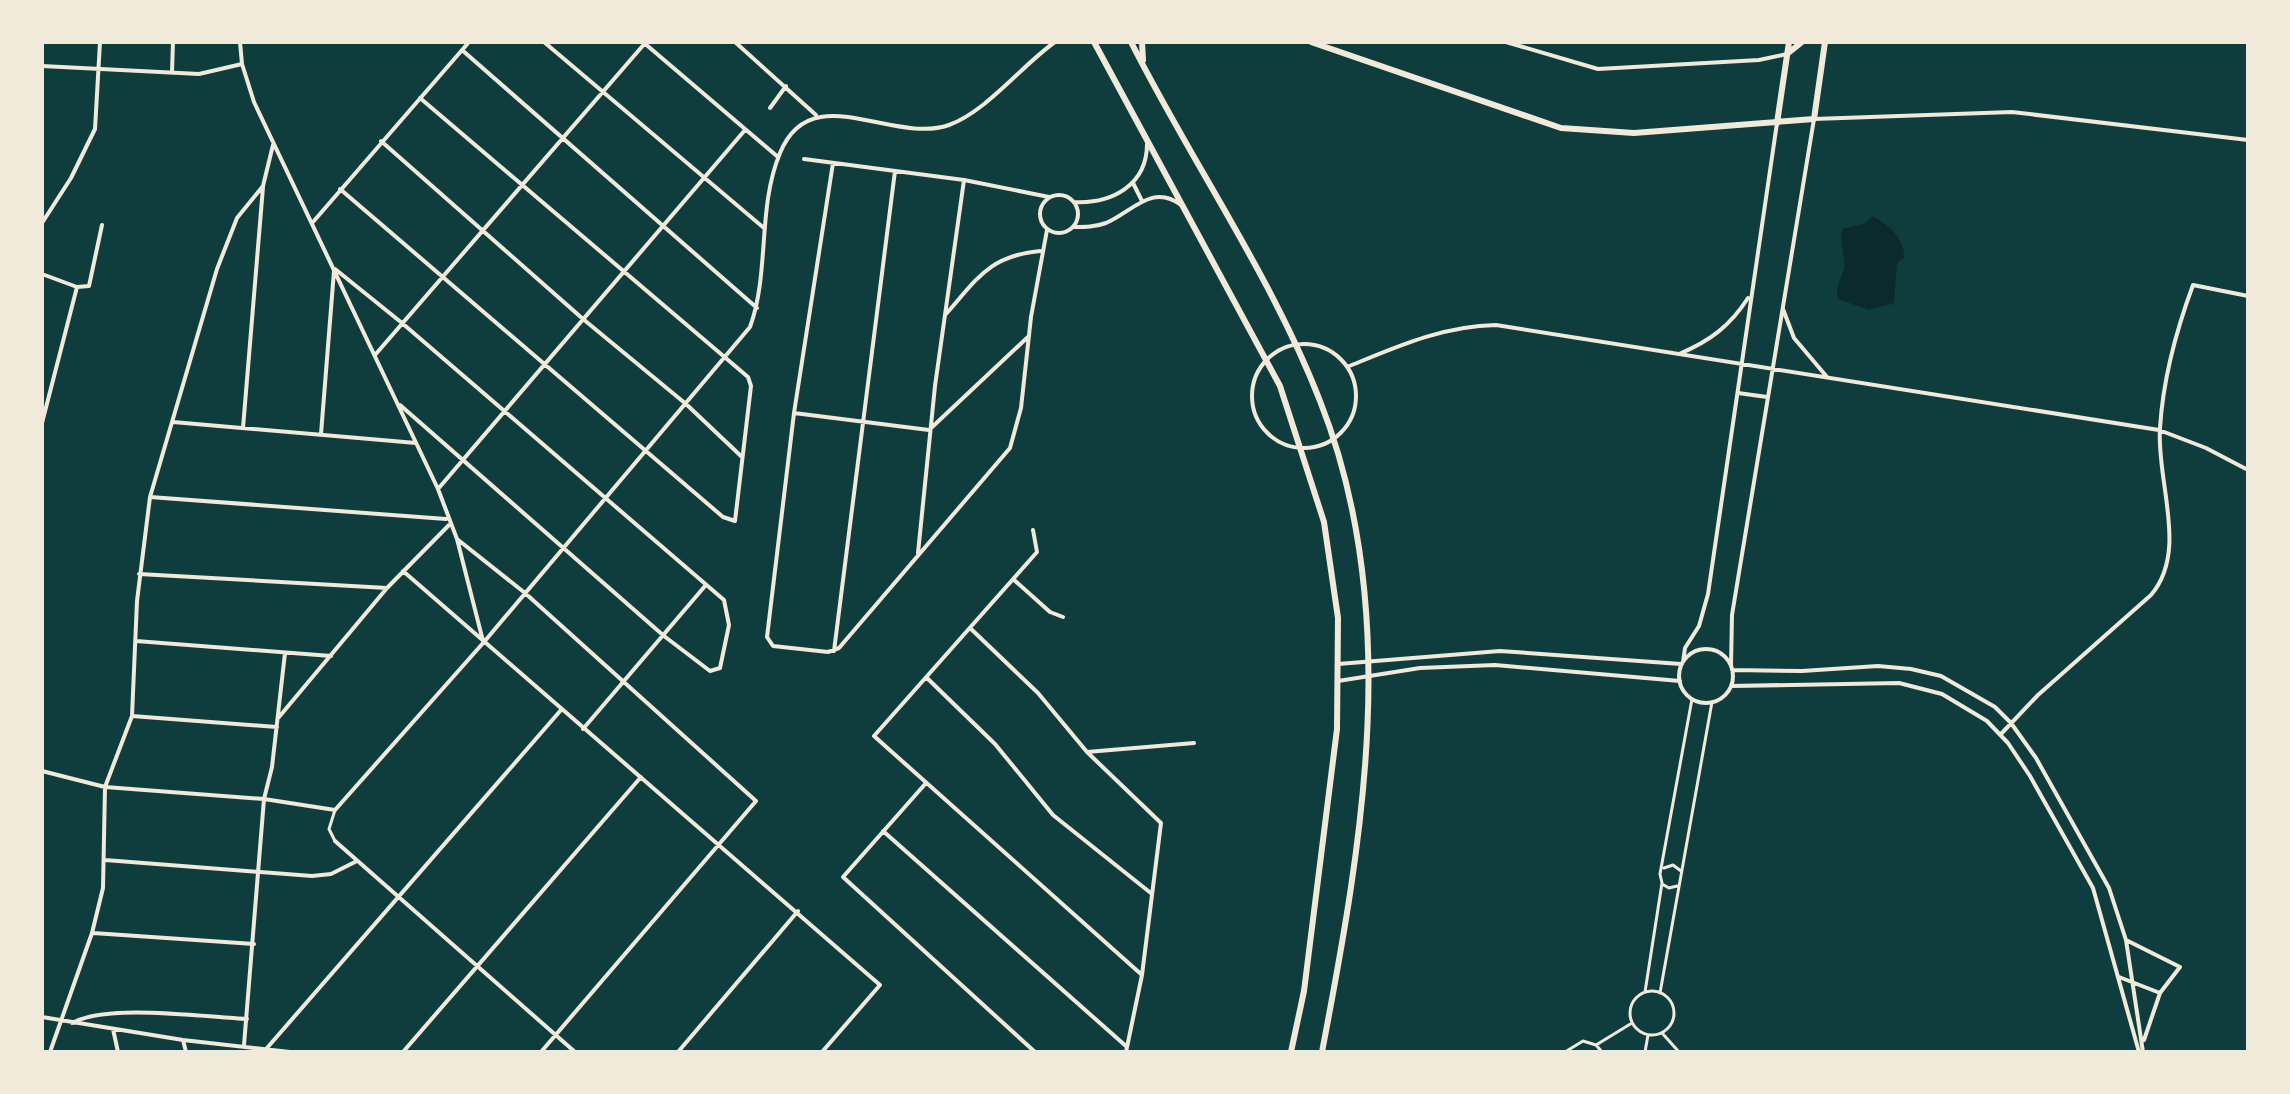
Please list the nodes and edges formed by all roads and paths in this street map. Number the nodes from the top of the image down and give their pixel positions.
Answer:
1 (100, 42) edge
2 (173, 42) edge
3 (240, 42) edge
4 (469, 42) edge
5 (544, 42) edge
6 (644, 42) edge
7 (735, 42) edge
8 (1055, 42) edge
9 (1094, 42) edge
10 (1131, 42) edge
11 (1142, 42) edge
12 (1311, 42) edge
13 (1506, 42) edge
14 (1789, 42) edge
15 (1802, 42) edge
16 (1825, 42) edge
17 (462, 50) junction
18 (1787, 54) junction
19 (242, 64) junction
20 (1143, 64) junction
21 (42, 66) edge
22 (99, 67) junction
23 (172, 72) junction
24 (786, 86) junction
25 (603, 92) junction
26 (420, 98) junction
27 (770, 108) dead end
28 (816, 115) junction
29 (1814, 119) junction
30 (1777, 123) junction
31 (745, 130) junction
32 (564, 137) junction
33 (1147, 138) junction
34 (2248, 140) edge
35 (381, 141) junction
36 (273, 145) junction
37 (778, 157) junction
38 (804, 159) dead end
39 (833, 163) junction
40 (895, 171) junction
41 (703, 176) junction
42 (964, 180) junction
43 (523, 183) junction
44 (1133, 183) junction
45 (263, 186) junction
46 (340, 189) junction
47 (1049, 197) junction
48 (1142, 201) junction
49 (1073, 202) junction
50 (1186, 209) junction
51 (313, 222) junction
52 (42, 223) edge
53 (665, 224) junction
54 (102, 225) dead end
55 (1074, 227) junction
56 (764, 228) junction
57 (1047, 230) junction
58 (483, 232) junction
59 (1041, 251) junction
60 (335, 269) junction
61 (625, 273) junction
62 (42, 274) edge
63 (443, 278) junction
64 (77, 287) junction
65 (1750, 296) junction
66 (2248, 296) edge
67 (1782, 305) junction
68 (757, 308) junction
69 (944, 316) junction
70 (583, 319) junction
71 (402, 323) junction
72 (1029, 335) junction
73 (1296, 344) junction
74 (375, 355) junction
75 (1678, 355) junction
76 (1267, 359) junction
77 (725, 360) junction
78 (544, 364) junction
79 (1742, 366) junction
80 (1347, 367) junction
81 (1770, 369) junction
82 (1829, 379) junction
83 (1737, 393) junction
84 (1767, 397) junction
85 (686, 404) junction
86 (400, 405) junction
87 (44, 408) edge
88 (504, 412) junction
89 (794, 413) junction
90 (173, 422) junction
91 (865, 422) junction
92 (42, 423) edge
93 (243, 428) junction
94 (929, 430) junction
95 (2159, 430) junction
96 (321, 434) junction
97 (1334, 439) junction
98 (416, 443) junction
99 (1303, 448) junction
100 (646, 451) junction
101 (742, 457) junction
102 (463, 458) junction
103 (2248, 470) edge
104 (438, 489) junction
105 (150, 497) junction
106 (604, 500) junction
107 (448, 522) junction
108 (1033, 530) dead end
109 (457, 539) junction
110 (565, 546) junction
111 (918, 555) junction
112 (403, 571) junction
113 (139, 574) junction
114 (1013, 579) junction
115 (705, 586) junction
116 (387, 588) junction
117 (525, 593) junction
118 (1063, 617) dead end
119 (970, 628) junction
120 (664, 636) junction
121 (136, 641) junction
122 (484, 642) junction
123 (834, 651) junction
124 (285, 653) junction
125 (331, 656) junction
126 (1371, 660) junction
127 (1682, 663) junction
128 (1338, 664) junction
129 (1731, 668) junction
130 (1371, 676) junction
131 (927, 678) junction
132 (1338, 681) junction
133 (1680, 681) junction
134 (625, 683) junction
135 (1731, 686) junction
136 (1692, 699) junction
137 (1712, 702) junction
138 (561, 710) junction
139 (132, 716) junction
140 (279, 717) junction
141 (2011, 723) junction
142 (278, 727) junction
143 (583, 729) junction
144 (2001, 735) junction
145 (1194, 743) dead end
146 (1087, 752) junction
147 (42, 771) edge
148 (641, 777) junction
149 (926, 783) junction
150 (105, 787) junction
151 (264, 799) junction
152 (335, 810) junction
153 (883, 831) junction
154 (335, 841) joint
155 (721, 845) junction
156 (105, 860) junction
157 (356, 862) junction
158 (1664, 868) junction
159 (258, 871) junction
160 (1681, 871) junction
161 (1662, 883) junction
162 (1677, 886) junction
163 (1153, 895) junction
164 (398, 899) junction
165 (798, 911) junction
166 (92, 933) junction
167 (2126, 940) junction
168 (254, 944) junction
169 (476, 968) junction
170 (1142, 975) junction
171 (2119, 977) junction
172 (2133, 984) junction
173 (1645, 992) junction
174 (1660, 993) junction
175 (2160, 993) junction
176 (42, 1017) edge
177 (247, 1019) junction
178 (62, 1021) junction
179 (72, 1023) junction
180 (1632, 1023) junction
181 (113, 1029) junction
182 (1662, 1033) junction
183 (1648, 1035) junction
184 (556, 1036) junction
185 (183, 1040) junction
186 (244, 1045) junction
187 (1596, 1045) junction
188 (2140, 1045) junction
189 (267, 1048) junction
190 (1126, 1050) edge
191 (50, 1052) edge
192 (118, 1052) edge
193 (186, 1052) edge
194 (290, 1052) edge
195 (403, 1052) edge
196 (541, 1052) edge
197 (575, 1052) edge
198 (678, 1052) edge
199 (822, 1052) edge
200 (1035, 1052) edge
201 (1291, 1052) edge
202 (1322, 1052) edge
203 (1565, 1052) edge
204 (1602, 1052) edge
205 (1645, 1052) edge
206 (1679, 1052) edge
207 (2141, 1052) edge

1 - 22 street
2 - 23 street
3 - 19 street
4 - 17 street
5 - 25 street
6 - 25 street
6 - 31 street
7 - 24 street
8 - 28 street
9 - 33 main road
10 - 20 main road
11 - 20 main road
12 - 30 main road
13 - 18 street
14 - 18 main road
15 - 18 main road
16 - 29 main road
17 - 26 street
17 - 32 street
18 - 30 main road
19 - 23 street
19 - 36 street
20 - 73 main road
21 - 22 street
22 - 23 street
22 - 52 street
24 - 27 street
24 - 28 street
25 - 32 street
25 - 41 street
26 - 35 street
26 - 43 street
28 - 37 street
29 - 30 main road
29 - 34 street
29 - 67 street
30 - 65 street
31 - 37 street
31 - 41 street
32 - 43 street
32 - 53 street
33 - 44 street
33 - 50 main road
35 - 46 street
35 - 58 street
36 - 45 street
36 - 51 street
37 - 56 street
38 - 39 street
39 - 40 street
39 - 89 street
40 - 42 street
40 - 91 street
41 - 53 street
41 - 56 street
42 - 47 street
42 - 69 street
43 - 58 street
43 - 61 street
44 - 48 street
44 - 49 street
45 - 90 street
45 - 93 street
46 - 51 street
46 - 63 street
47 - 49 street
47 - 57 street
48 - 50 street
48 - 55 street
49 - 55 street
50 - 76 main road
51 - 60 street
53 - 61 street
53 - 68 street
54 - 64 street
55 - 57 street
56 - 68 street
57 - 59 street
58 - 63 street
58 - 70 street
59 - 69 street
59 - 72 street
60 - 71 street
60 - 74 street
60 - 96 street
61 - 70 street
61 - 77 street
62 - 64 street
63 - 71 street
63 - 78 street
64 - 87 street
65 - 75 street
65 - 79 street
66 - 95 street
67 - 81 street
67 - 82 street
68 - 77 street
69 - 94 street
70 - 78 street
70 - 85 street
71 - 74 street
71 - 88 street
72 - 94 street
72 - 111 street
73 - 76 street
73 - 80 street
73 - 97 main road
74 - 86 street
75 - 79 street
75 - 80 street
76 - 99 main road
76 - 99 street
77 - 85 street
77 - 101 street
78 - 88 street
78 - 100 street
79 - 81 street
79 - 83 street
80 - 97 street
81 - 82 street
81 - 84 street
82 - 95 street
83 - 84 street
83 - 127 street
84 - 129 street
85 - 100 street
85 - 101 street
86 - 98 street
86 - 102 street
87 - 92 street
88 - 102 street
88 - 106 street
89 - 91 street
89 - 123 street
90 - 93 street
90 - 105 street
91 - 94 street
91 - 123 street
93 - 96 street
94 - 111 street
95 - 103 street
95 - 141 street
96 - 98 street
97 - 99 street
97 - 126 main road
98 - 104 street
99 - 128 main road
100 - 101 street
100 - 106 street
102 - 104 street
102 - 110 street
104 - 107 street
105 - 107 street
105 - 113 street
106 - 110 street
106 - 115 street
107 - 109 street
107 - 112 street
108 - 114 street
109 - 117 street
109 - 122 street
110 - 117 street
110 - 120 street
111 - 123 street
112 - 116 street
112 - 122 street
113 - 116 street
113 - 121 street
114 - 118 street
114 - 119 street
115 - 120 street
115 - 120 street
116 - 125 street
117 - 122 street
117 - 134 street
119 - 131 street
119 - 146 street
120 - 134 street
121 - 124 street
121 - 139 street
122 - 138 street
122 - 152 street
124 - 125 street
124 - 140 street
125 - 140 street
126 - 127 street
126 - 128 street
126 - 130 main road
127 - 129 street
127 - 133 street
128 - 132 main road
129 - 135 street
129 - 141 street
130 - 132 street
130 - 133 street
130 - 202 main road
131 - 149 street
131 - 163 street
132 - 201 main road
133 - 136 street
134 - 143 street
134 - 155 street
135 - 137 street
135 - 144 street
136 - 137 street
136 - 158 street
137 - 160 street
138 - 143 street
138 - 164 street
139 - 142 street
139 - 150 street
140 - 142 street
141 - 144 street
141 - 167 street
142 - 151 street
143 - 148 street
144 - 171 street
145 - 146 street
146 - 163 street
147 - 150 street
148 - 155 street
148 - 169 street
149 - 153 street
149 - 170 street
150 - 151 street
150 - 156 street
151 - 152 street
151 - 159 street
152 - 154 street
153 - 190 street
153 - 200 street
154 - 157 street
155 - 165 street
155 - 184 street
156 - 159 street
156 - 166 street
157 - 159 street
157 - 164 street
158 - 160 street
158 - 161 street
159 - 168 street
160 - 162 street
161 - 162 street
161 - 173 street
162 - 174 street
163 - 170 street
164 - 169 street
164 - 189 street
165 - 198 street
165 - 199 street
166 - 168 street
166 - 178 street
167 - 172 street
167 - 175 street
168 - 177 street
169 - 184 street
169 - 195 street
170 - 190 street
171 - 172 street
171 - 188 street
172 - 175 street
172 - 188 street
173 - 174 street
173 - 180 street
174 - 182 street
175 - 188 street
176 - 178 street
177 - 179 street
177 - 186 street
178 - 179 street
178 - 191 street
179 - 181 street
180 - 183 street
180 - 187 street
181 - 185 street
181 - 192 street
182 - 183 street
182 - 206 street
183 - 205 street
184 - 196 street
184 - 197 street
185 - 186 street
185 - 193 street
186 - 189 street
187 - 203 street
187 - 204 street
188 - 207 street
189 - 194 street

